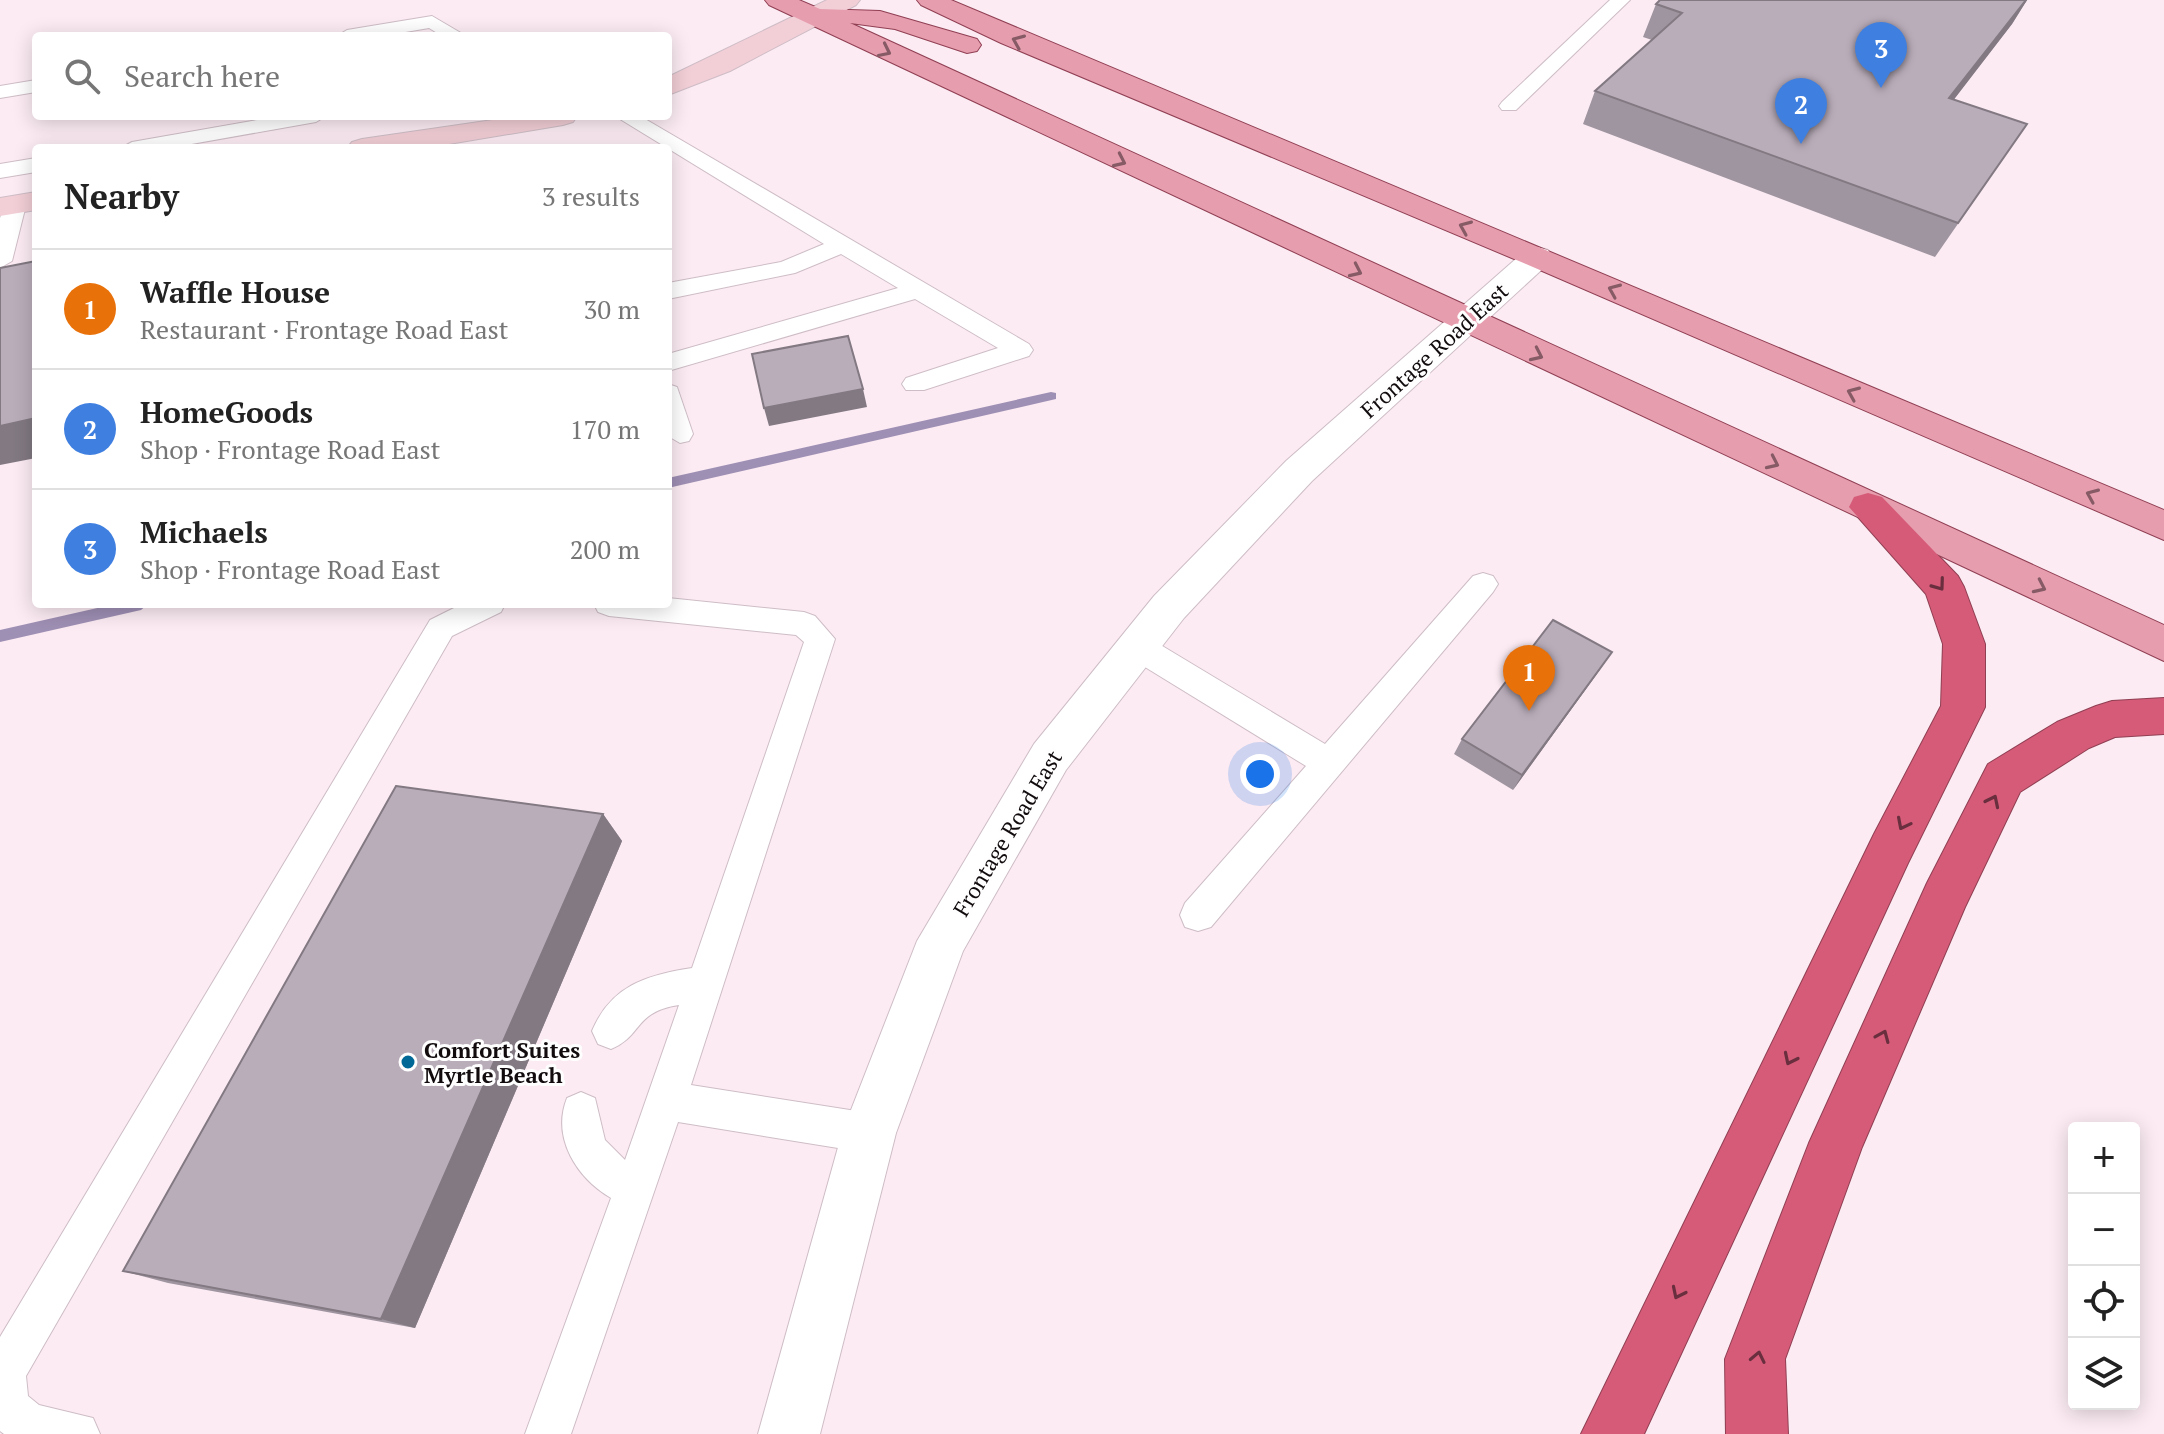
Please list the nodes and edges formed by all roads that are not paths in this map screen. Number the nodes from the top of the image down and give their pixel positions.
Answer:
1 (778, 0) edge
2 (847, 0) edge
3 (930, 0) edge
4 (1621, 0) edge
5 (815, 17) junction
6 (371, 32) edge
7 (449, 32) edge
8 (672, 85) edge
9 (32, 87) edge
10 (0, 92) edge
11 (1509, 106) dead end
12 (293, 120) edge
13 (544, 120) edge
14 (631, 120) edge
15 (434, 143) edge
16 (155, 144) edge
17 (666, 144) edge
18 (1268, 145) junction
19 (672, 148) edge
20 (32, 166) edge
21 (0, 171) edge
22 (17, 204) edge
23 (843, 245) junction
24 (1537, 257) junction
25 (12, 263) edge
26 (0, 269) edge
27 (672, 290) edge
28 (918, 290) junction
29 (1466, 322) junction
30 (672, 362) edge
31 (915, 384) dead end
32 (672, 407) edge
33 (680, 434) dead end
34 (1868, 507) junction
35 (2164, 526) edge
36 (1483, 584) dead end
37 (482, 608) edge
38 (648, 608) edge
39 (2164, 644) edge
40 (1138, 647) junction
41 (2164, 716) edge
42 (1327, 762) junction
43 (1198, 915) dead end
44 (705, 984) junction
45 (611, 1031) dead end
46 (666, 1101) junction
47 (581, 1112) dead end
48 (869, 1133) junction
49 (635, 1189) junction
50 (77, 1434) edge
51 (548, 1434) edge
52 (789, 1434) edge
53 (1612, 1434) edge
54 (1757, 1434) edge

1 - 5 main road
2 - 5 street
18 -> 3 main road
4 - 11 lane
5 - 8 street
5 - 18 main road
5 -> 29 main road
6 - 7 lane
9 - 10 lane
12 - 16 lane
13 - 15 street
14 - 17 lane
24 -> 18 main road
19 - 23 lane
20 - 21 lane
22 - 25 lane
23 - 27 lane
23 - 28 lane
24 - 29 street, Frontage Road East
35 -> 24 main road
25 - 26 lane
28 - 30 lane
28 - 31 lane
29 -> 34 main road
29 - 40 street, Frontage Road East
32 - 33 lane
34 -> 39 main road
34 -> 53 highway
36 - 42 lane
37 - 50 lane
38 - 44 lane
40 - 42 lane
40 - 48 street, Frontage Road East
54 -> 41 highway
42 - 43 lane
44 - 45 lane
44 - 46 lane
46 - 48 lane
46 - 49 lane
47 - 49 lane
48 - 52 street, Frontage Road East
49 - 51 lane

